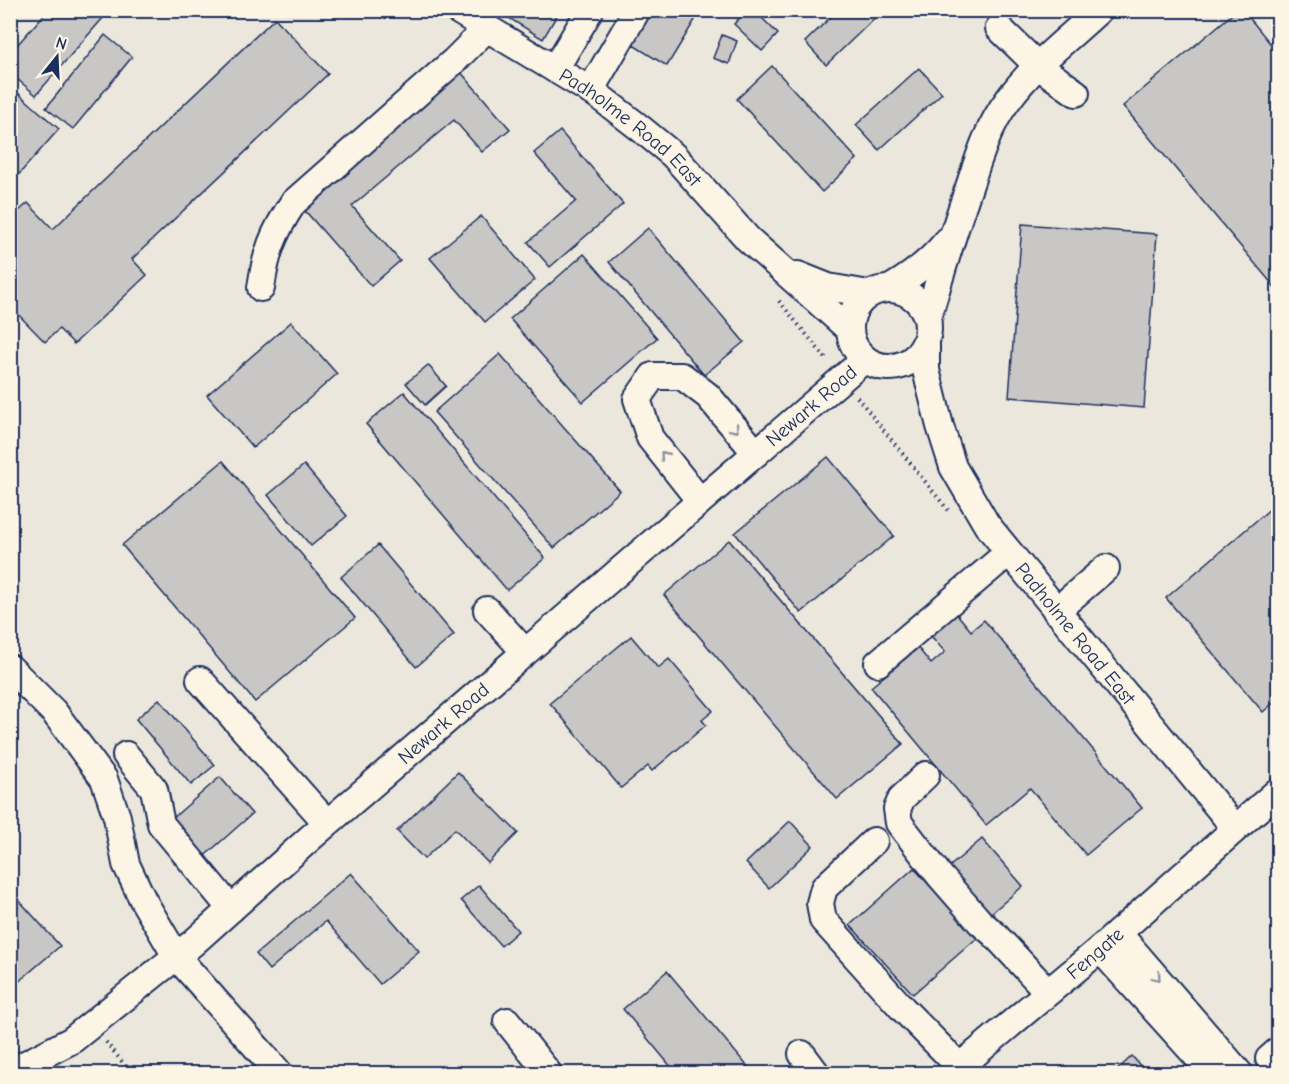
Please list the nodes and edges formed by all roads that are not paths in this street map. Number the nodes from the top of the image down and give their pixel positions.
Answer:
1 (458, 10) edge
2 (590, 10) edge
3 (637, 10) edge
4 (1099, 10) edge
5 (487, 28) junction
6 (999, 28) dead end
7 (1038, 65) junction
8 (555, 69) junction
9 (590, 91) junction
10 (1076, 93) dead end
11 (952, 234) junction
12 (783, 270) junction
13 (261, 288) dead end
14 (880, 291) junction
15 (928, 317) junction
16 (850, 330) junction
17 (926, 344) junction
18 (865, 359) junction
19 (897, 367) junction
20 (940, 426) junction
21 (756, 453) junction
22 (700, 501) junction
23 (1008, 553) junction
24 (1106, 568) dead end
25 (487, 610) dead end
26 (1056, 611) junction
27 (525, 652) junction
28 (878, 663) dead end
29 (10, 668) edge
30 (200, 680) dead end
31 (126, 755) dead end
32 (926, 775) dead end
33 (1278, 792) edge
34 (327, 823) junction
35 (1235, 828) junction
36 (874, 841) dead end
37 (231, 909) junction
38 (1109, 941) junction
39 (176, 956) junction
40 (1048, 992) junction
41 (507, 1021) dead end
42 (1278, 1051) edge
43 (955, 1070) edge
44 (1278, 1070) edge
45 (10, 1072) edge
46 (280, 1074) edge
47 (549, 1074) edge
48 (1213, 1074) edge
49 (1240, 1074) edge

1 - 5 street, Padholme Road East
2 - 8 street
3 - 9 street
4 - 7 street
5 - 8 street, Padholme Road East
5 - 13 street
6 - 7 street
7 - 10 street
7 - 11 street
8 - 9 street, Padholme Road East
9 - 12 street, Padholme Road East
11 - 14 street
11 - 15 street
12 - 14 street, Padholme Road East
12 - 16 street, Padholme Road East
14 - 15 street, Padholme Road East
14 - 16 street
15 - 17 street
16 - 18 street, Padholme Road East
17 - 19 street
17 - 20 street
18 - 19 street
18 - 21 street, Newark Road
19 - 20 street
20 - 23 street, Padholme Road East
21 - 22 street, Newark Road
22 -> 21 street
22 - 27 street, Newark Road
23 - 26 street, Padholme Road East
23 - 28 street
24 - 26 street
25 - 27 street
26 - 35 street, Padholme Road East
27 - 34 street, Newark Road
29 - 39 street
30 - 34 street
31 - 37 street
32 - 40 street
33 - 35 street, Fengate
34 - 37 street, Newark Road
35 - 38 street, Fengate
36 - 43 street
37 - 39 street, Newark Road
38 - 40 street, Fengate
38 - 48 street
38 -> 49 street
39 - 45 street, Newark Road
39 - 46 street
40 - 43 street, Fengate
41 - 47 street
42 - 44 street

